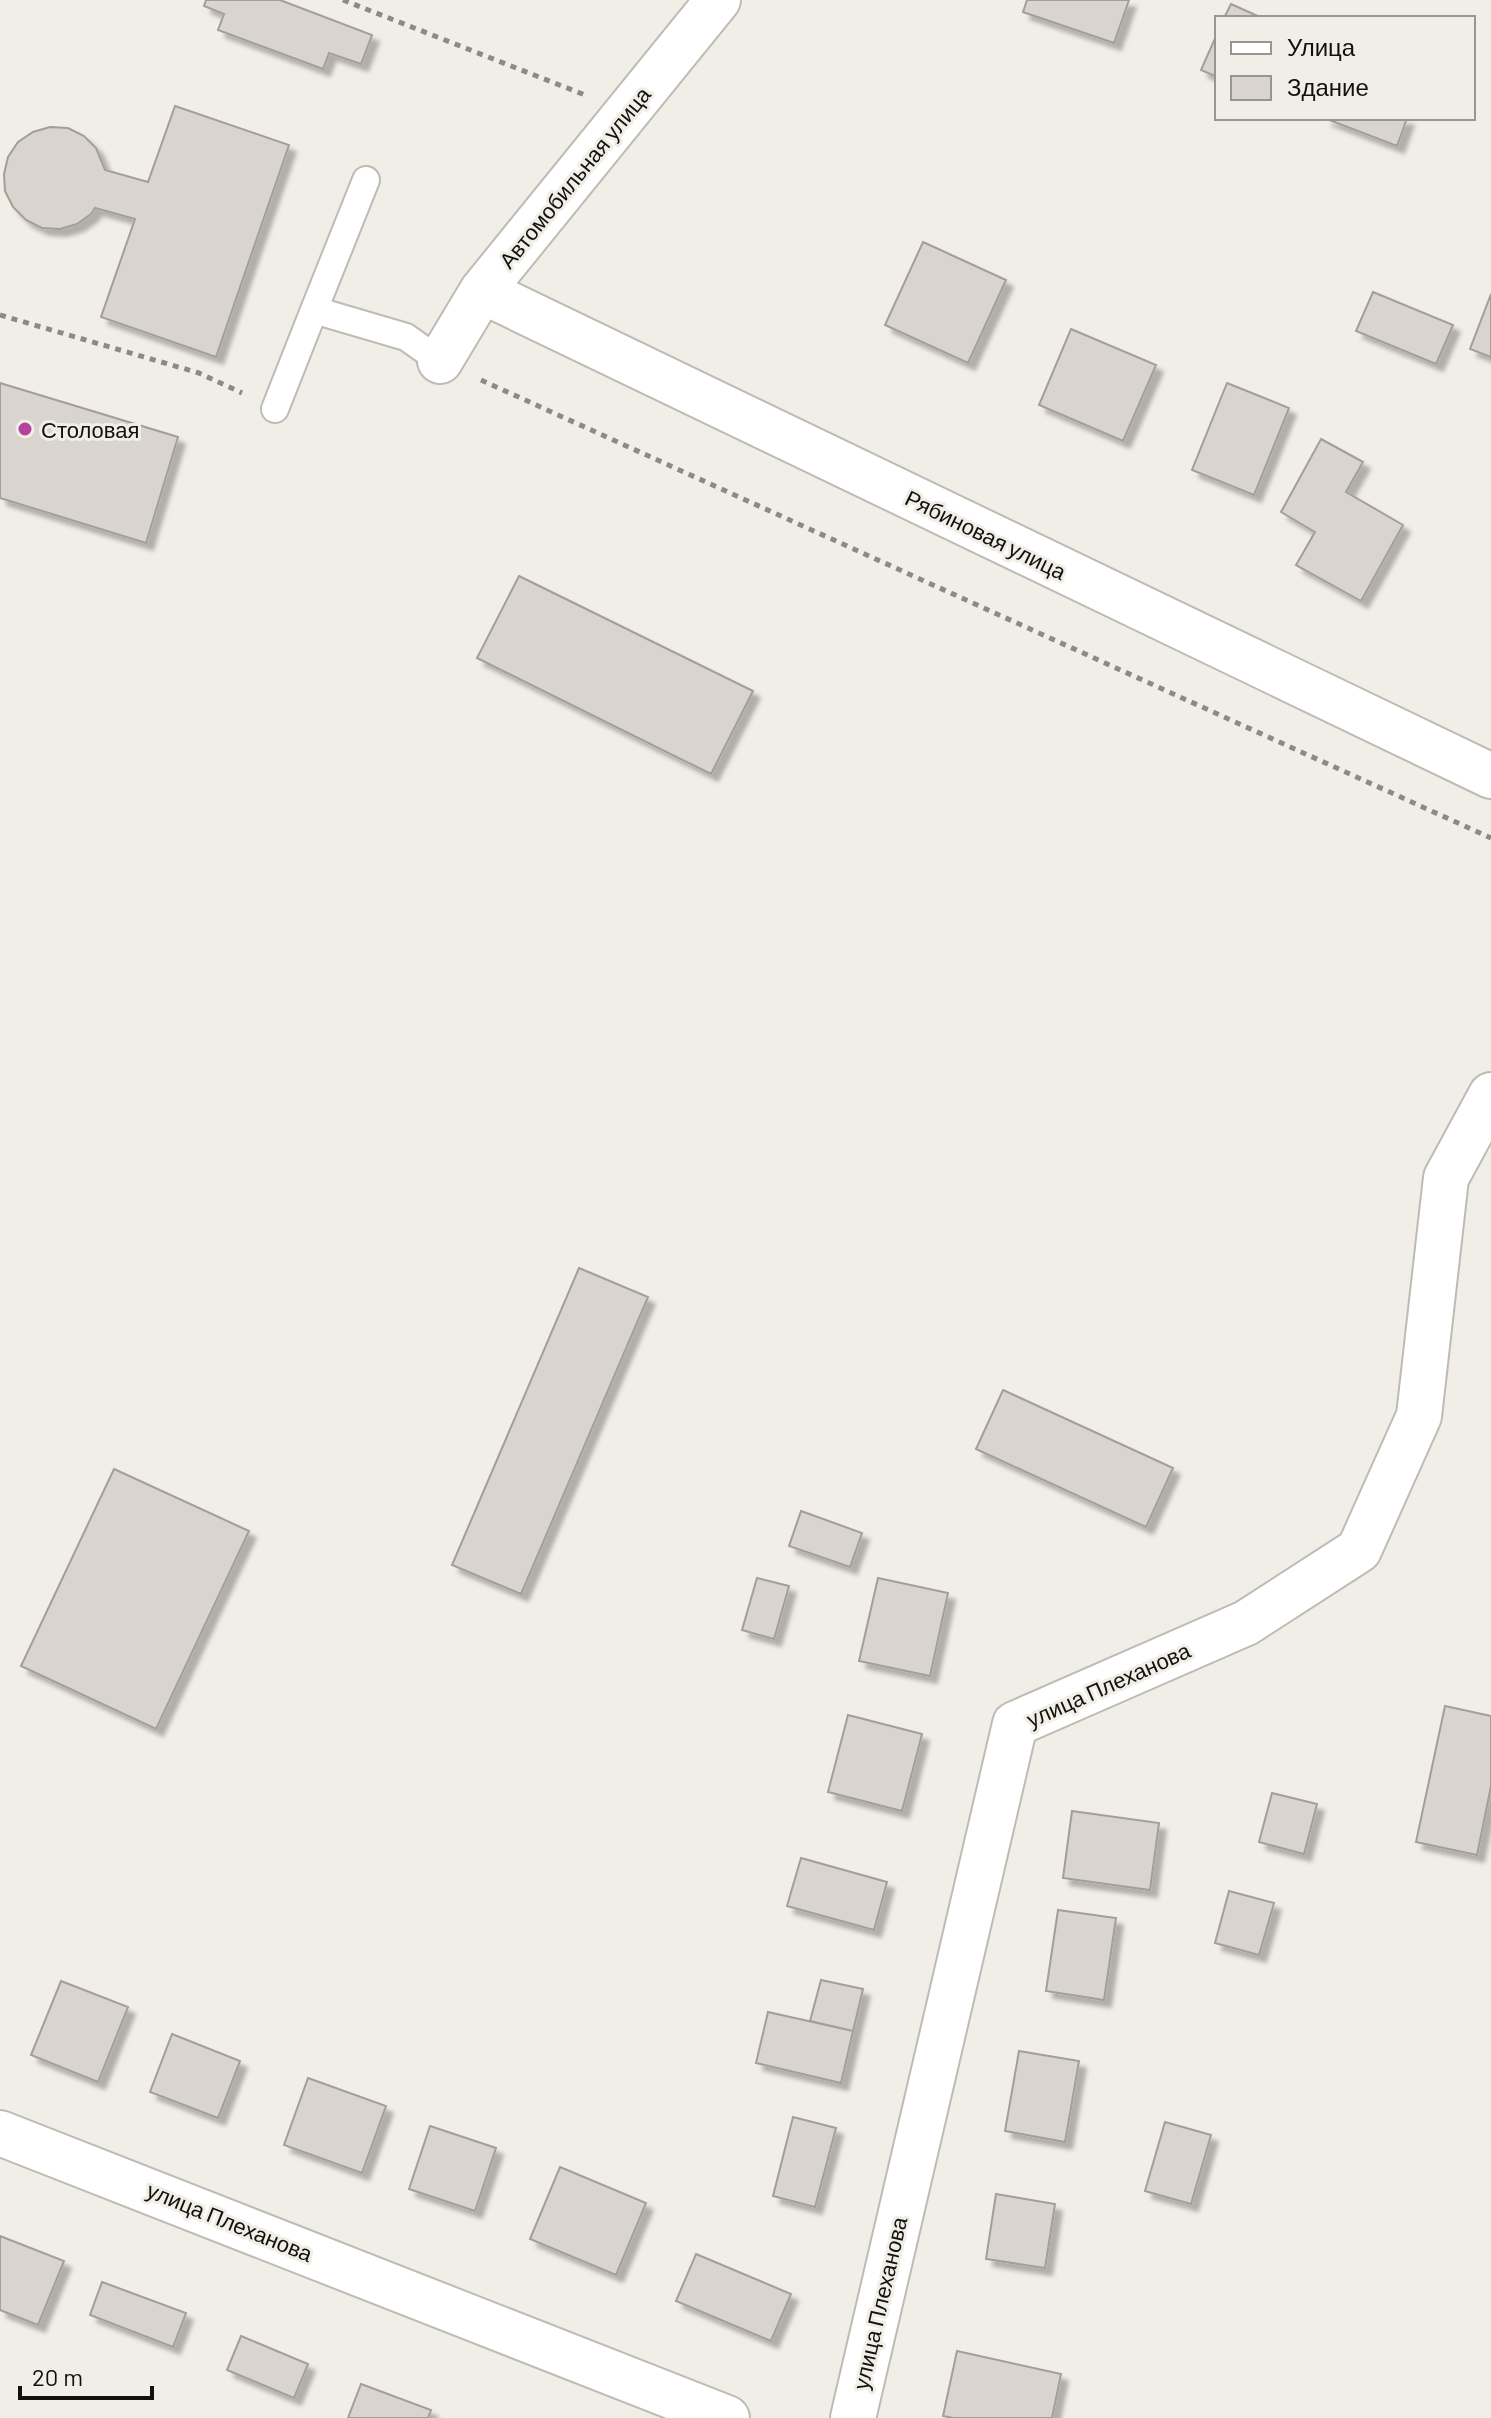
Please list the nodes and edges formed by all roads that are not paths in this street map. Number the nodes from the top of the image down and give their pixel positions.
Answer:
1 (718, 0) edge
2 (366, 180) dead end
3 (482, 291) junction
4 (314, 310) junction
5 (440, 361) joint
6 (275, 409) road end
7 (1491, 776) edge
8 (1491, 1095) edge
9 (0, 2133) edge
10 (727, 2418) edge
11 (853, 2418) edge

1 - 3 street, Автомобильная улица
2 - 4 lane
3 - 5 street, Автомобильная улица
3 - 7 street, Рябиновая улица
4 - 5 lane
4 - 6 lane
8 - 11 street, улица Плеханова
9 - 10 street, улица Плеханова

